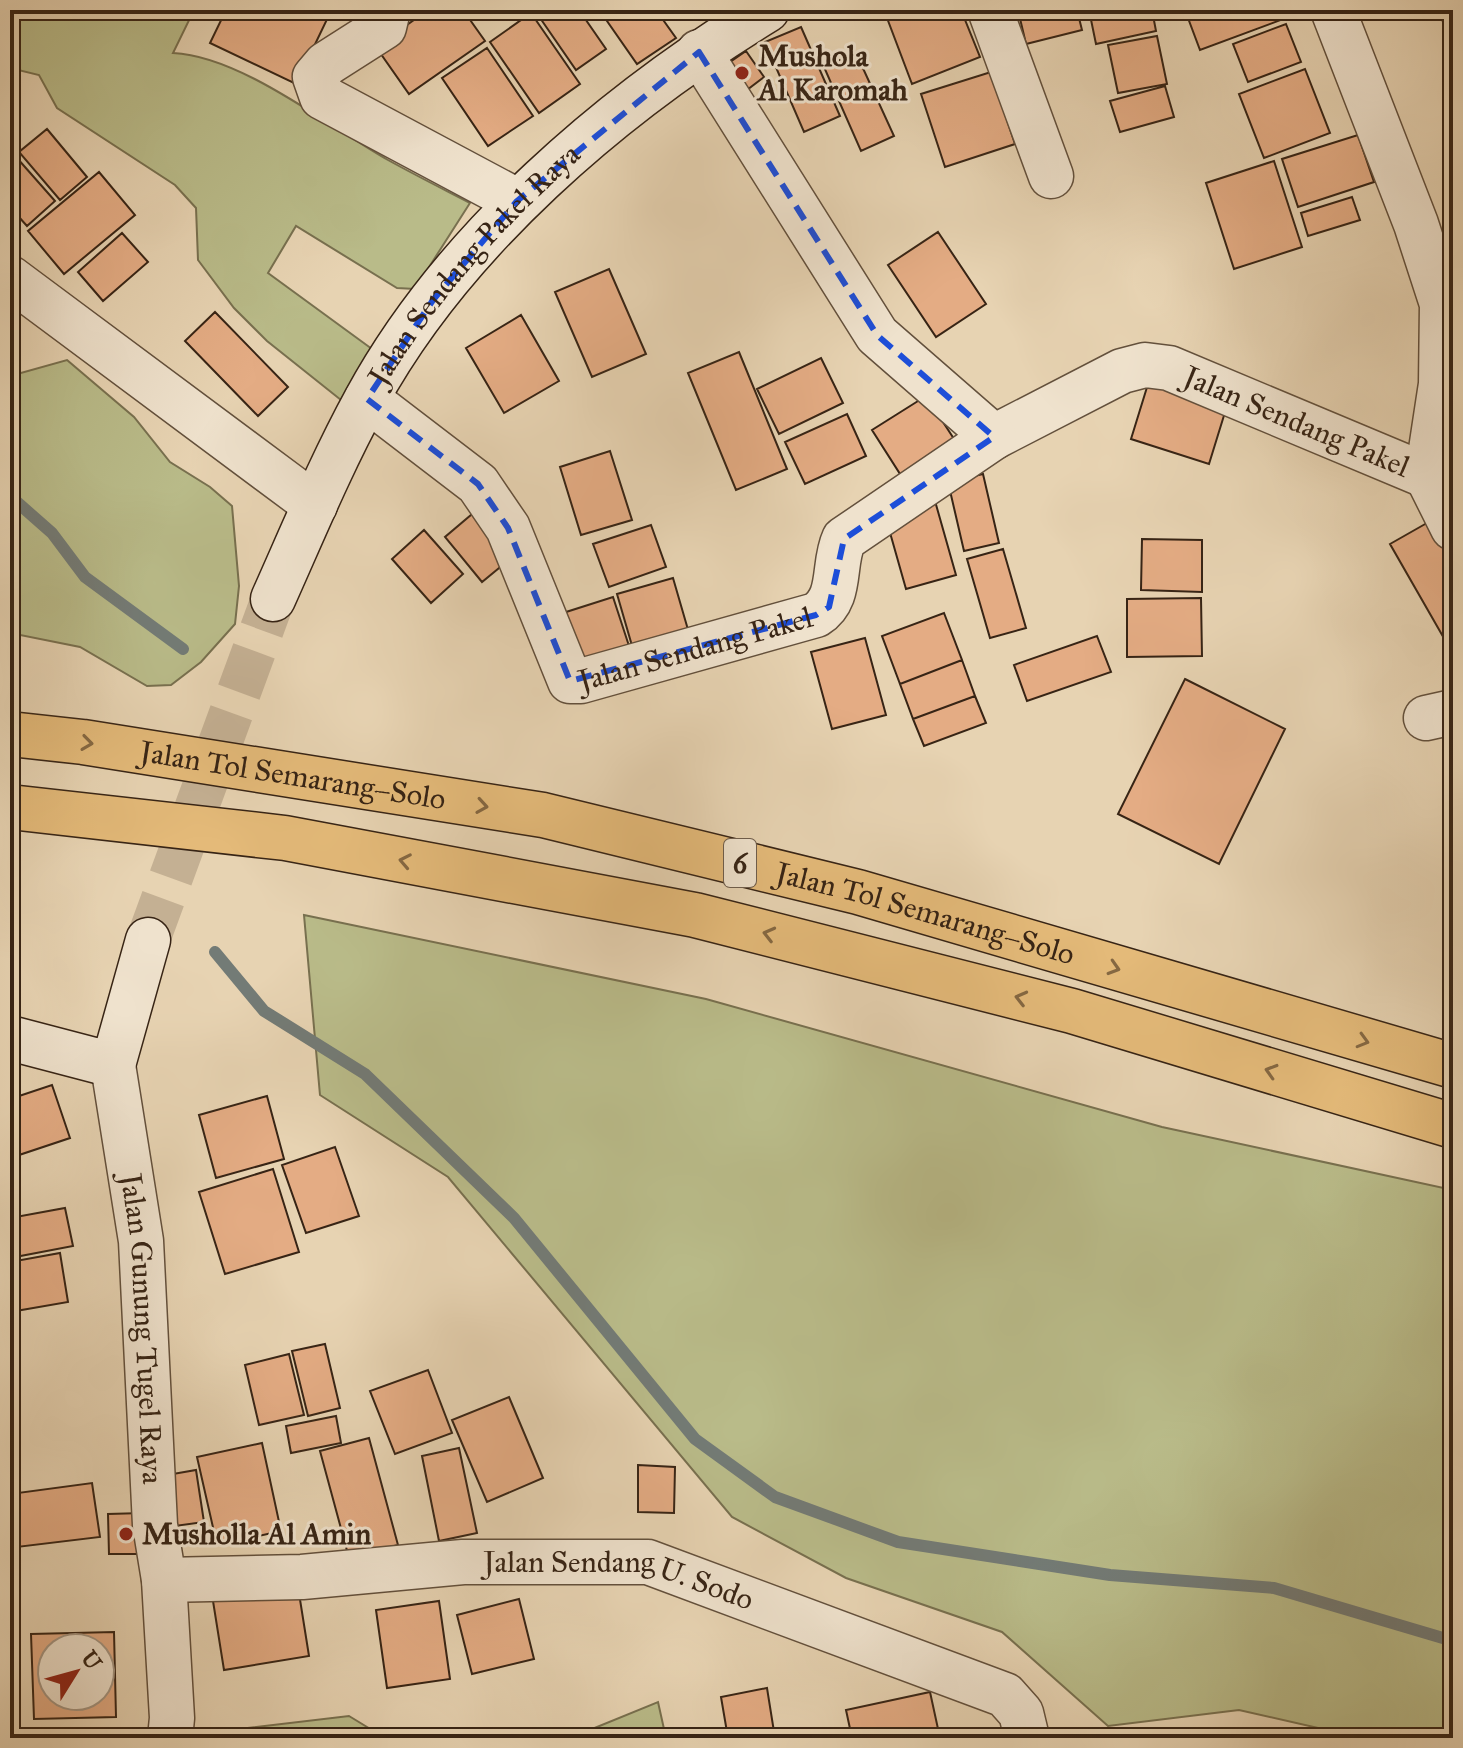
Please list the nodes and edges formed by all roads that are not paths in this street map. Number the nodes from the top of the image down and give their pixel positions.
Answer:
1 (388, 10) edge
2 (767, 10) edge
3 (990, 10) edge
4 (1333, 10) edge
5 (699, 52) junction
6 (1051, 176) dead end
7 (517, 201) junction
8 (10, 278) edge
9 (367, 399) junction
10 (994, 437) junction
11 (1427, 476) junction
12 (315, 505) junction
13 (1453, 528) edge
14 (273, 599) tunnel mouth
15 (10, 734) edge
16 (10, 807) edge
17 (148, 940) tunnel mouth
18 (10, 1038) edge
19 (113, 1065) junction
20 (1453, 1066) edge
21 (1453, 1126) edge
22 (164, 1580) junction
23 (170, 1738) edge
24 (1027, 1738) edge

1 - 7 street
2 - 5 street, Jalan Sendang Pakel Raya
3 - 6 street
4 - 11 street, Jalan Sendang Pakel
5 - 7 street, Jalan Sendang Pakel Raya
5 - 10 street
7 - 9 street, Jalan Sendang Pakel Raya
8 - 12 street
9 - 10 street, Jalan Sendang Pakel
9 - 12 street, Jalan Sendang Pakel Raya
10 - 11 street, Jalan Sendang Pakel
11 - 13 street, Jalan Sendang Pakel
12 - 14 street, Jalan Sendang Pakel Raya
15 -> 20 highway, Jalan Tol Semarang–Solo / 6
21 -> 16 highway, Jalan Tol Semarang–Solo / 6
17 - 19 street
18 - 19 street
19 - 22 street, Jalan Gunung Tugel Raya
22 - 23 street, Jalan Gunung Tugel Raya
22 - 24 street, Jalan Sendang U. Sodo

